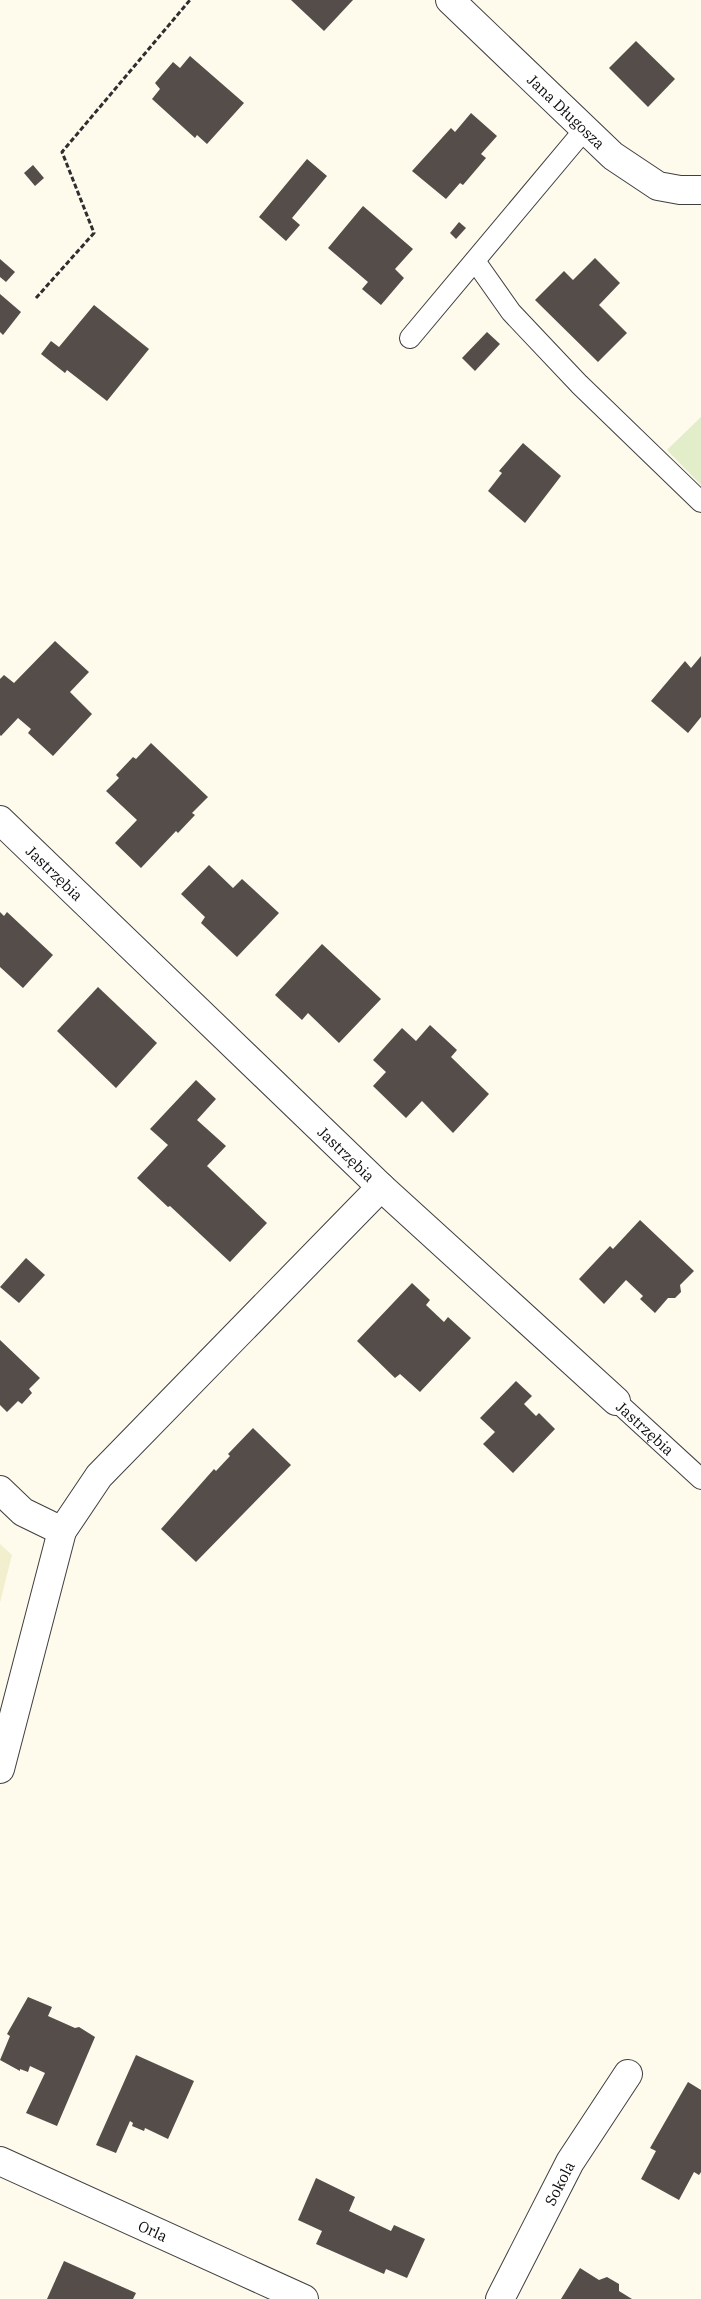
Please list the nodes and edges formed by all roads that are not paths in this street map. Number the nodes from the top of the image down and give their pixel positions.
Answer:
1 (450, 0) edge
2 (585, 129) junction
3 (701, 190) edge
4 (475, 262) junction
5 (410, 338) dead end
6 (701, 502) edge
7 (0, 820) edge
8 (381, 1187) junction
9 (616, 1401) joint
10 (701, 1480) edge
11 (0, 1490) edge
12 (62, 1532) junction
13 (0, 1769) edge
14 (628, 2074) dead end
15 (0, 2161) edge
16 (304, 2299) edge
17 (500, 2299) edge

1 - 2 street, Jana Długosza
2 - 3 street, Jana Długosza
2 - 4 lane
4 - 5 lane
4 - 6 lane
7 - 8 street, Jastrzębia
8 - 9 street, Jastrzębia
8 - 12 street
9 - 10 lane, Jastrzębia
11 - 12 street
12 - 13 street
14 - 17 street, Sokola
15 - 16 street, Orla

